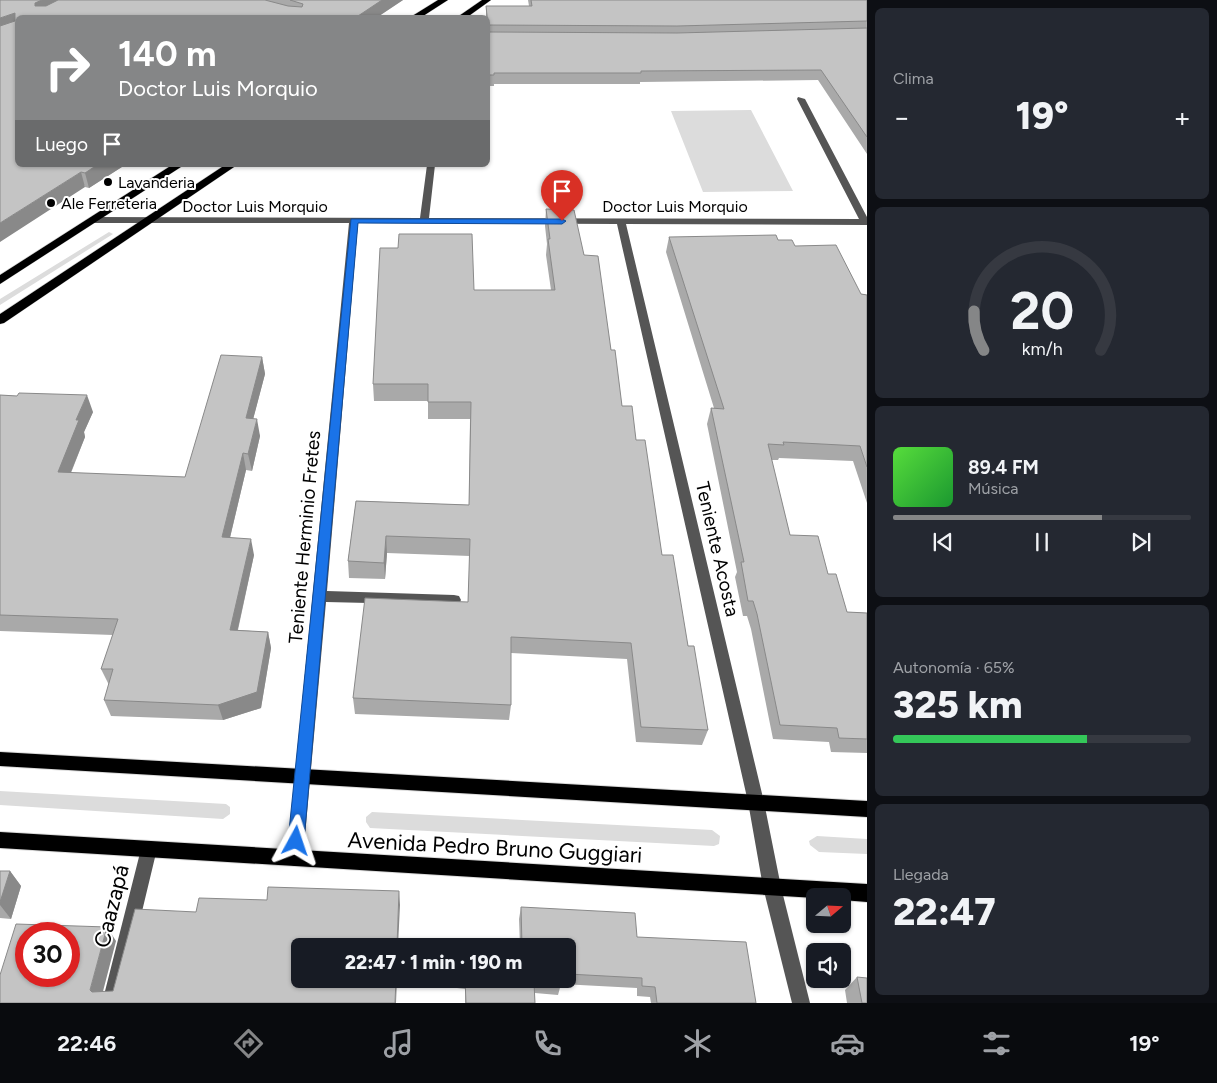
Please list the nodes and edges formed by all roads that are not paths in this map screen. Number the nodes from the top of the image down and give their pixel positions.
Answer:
1 (444, 0) edge
2 (487, 0) edge
3 (418, 15) edge
4 (464, 15) edge
5 (801, 99) dead end
6 (176, 167) edge
7 (229, 167) edge
8 (431, 167) edge
9 (93, 220) junction
10 (146, 220) junction
11 (424, 220) junction
12 (354, 221) junction
13 (621, 221) junction
14 (866, 222) edge
15 (0, 280) edge
16 (0, 320) edge
17 (318, 596) junction
18 (454, 600) edge
19 (0, 759) edge
20 (302, 776) junction
21 (756, 802) junction
22 (867, 809) edge
23 (0, 840) edge
24 (148, 849) junction
25 (295, 858) junction
26 (772, 887) junction
27 (867, 893) edge
28 (111, 1003) edge
29 (801, 1003) edge

1 - 3 highway
2 - 4 highway
5 - 14 street
6 - 9 highway
7 - 10 highway
8 - 11 street
9 - 10 street, Doctor Luis Morquio
9 - 15 highway
10 - 12 street, Doctor Luis Morquio
10 - 16 highway
11 - 12 street, Doctor Luis Morquio
11 - 13 street, Doctor Luis Morquio
12 - 17 street, Teniente Herminio Fretes
13 - 14 street, Doctor Luis Morquio
13 - 21 street, Teniente Acosta
17 - 18 street
17 - 20 street, Teniente Herminio Fretes
19 - 20 main road
20 - 21 main road
20 - 25 street, Teniente Herminio Fretes
21 - 22 main road
21 - 26 street, Teniente Acosta
23 - 24 main road, Avenida Pedro Bruno Guggiari
24 - 25 main road, Avenida Pedro Bruno Guggiari
24 - 28 street, Caazapá
25 - 26 main road, Avenida Pedro Bruno Guggiari
26 - 27 main road, Avenida Pedro Bruno Guggiari
26 - 29 street, Teniente Acosta

